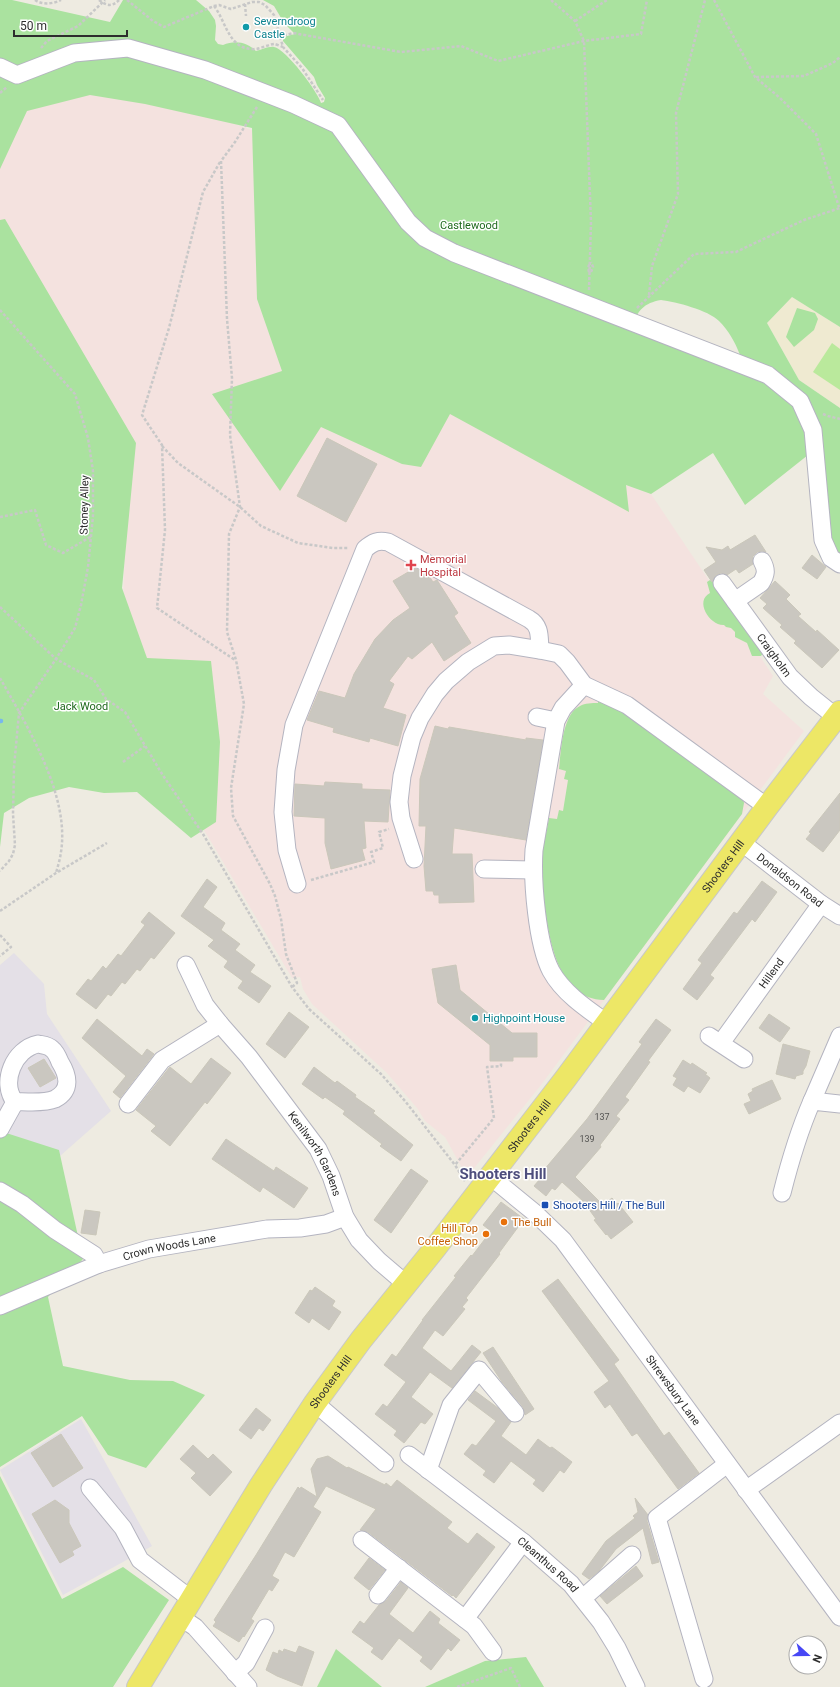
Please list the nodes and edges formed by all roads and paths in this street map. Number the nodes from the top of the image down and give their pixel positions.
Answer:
1 (35, 0) edge
2 (61, 0) edge
3 (100, 0) edge
4 (119, 0) edge
5 (127, 0) edge
6 (551, 0) edge
7 (607, 0) edge
8 (646, 0) edge
9 (704, 0) edge
10 (714, 0) edge
11 (104, 1) edge
12 (246, 4) junction
13 (214, 6) junction
14 (246, 16) dead end
15 (575, 21) junction
16 (279, 37) junction
17 (584, 41) junction
18 (283, 47) junction
19 (840, 57) edge
20 (0, 67) edge
21 (755, 77) junction
22 (7, 88) dead end
23 (0, 93) edge
24 (266, 94) junction
25 (338, 125) junction
26 (221, 161) junction
27 (839, 207) edge
28 (649, 295) junction
29 (588, 305) junction
30 (636, 309) dead end
31 (0, 310) edge
32 (162, 445) junction
33 (240, 507) junction
34 (0, 517) edge
35 (92, 536) junction
36 (365, 549) junction
37 (762, 561) dead end
38 (840, 564) edge
39 (722, 583) dead end
40 (735, 601) junction
41 (0, 607) edge
42 (540, 650) junction
43 (56, 659) junction
44 (236, 660) junction
45 (0, 678) edge
46 (584, 685) junction
47 (19, 713) junction
48 (838, 714) edge
49 (537, 717) dead end
50 (556, 721) junction
51 (145, 746) junction
52 (123, 762) dead end
53 (767, 807) junction
54 (403, 825) junction
55 (741, 842) junction
56 (107, 843) dead end
57 (414, 859) dead end
58 (484, 869) dead end
59 (532, 870) junction
60 (0, 871) edge
61 (56, 873) junction
62 (297, 884) joint
63 (821, 904) junction
64 (0, 911) edge
65 (840, 916) edge
66 (0, 935) edge
67 (0, 956) edge
68 (186, 965) dead end
69 (292, 987) junction
70 (607, 1023) junction
71 (220, 1024) junction
72 (840, 1036) edge
73 (744, 1059) dead end
74 (501, 1062) dead end
75 (8, 1095) edge
76 (812, 1101) junction
77 (128, 1104) dead end
78 (840, 1104) edge
79 (0, 1129) edge
80 (455, 1165) junction
81 (491, 1177) junction
82 (467, 1183) dead end
83 (0, 1191) edge
84 (782, 1193) dead end
85 (346, 1217) junction
86 (99, 1264) junction
87 (406, 1284) junction
88 (0, 1306) edge
89 (315, 1403) junction
90 (515, 1413) dead end
91 (840, 1423) edge
92 (409, 1455) dead end
93 (385, 1463) dead end
94 (727, 1464) junction
95 (428, 1470) junction
96 (90, 1488) dead end
97 (746, 1490) junction
98 (362, 1540) dead end
99 (523, 1542) junction
100 (632, 1555) dead end
101 (399, 1568) junction
102 (378, 1595) dead end
103 (583, 1598) junction
104 (186, 1609) junction
105 (840, 1617) edge
106 (466, 1619) junction
107 (265, 1628) dead end
108 (493, 1652) dead end
109 (235, 1673) junction
110 (704, 1679) dead end
111 (138, 1687) edge
112 (248, 1687) edge
113 (457, 1687) edge
114 (520, 1687) edge
115 (636, 1687) edge

1 - 2 path
3 - 11 path
4 - 11 path
5 - 13 path
6 - 15 path
7 - 15 path
8 - 17 path
9 - 28 path
10 - 21 path
12 - 13 path
12 - 14 path
12 - 16 path
13 - 18 path
15 - 17 path
16 - 17 path
16 - 18 path
17 - 29 path
18 - 25 path
19 - 21 path
20 - 24 street
21 - 27 path
22 - 23 path
24 - 25 street
24 - 26 path
25 - 29 street
26 - 32 path
26 - 33 path
27 - 28 path
28 - 30 path
29 - 38 street
31 - 35 path, Stoney Alley
32 - 33 path
32 - 44 path
33 - 36 path
33 - 44 path
34 - 35 path
35 - 43 path, Stoney Alley
36 - 42 street
36 - 62 street
37 - 40 street
39 - 40 street, Craigholm
40 - 48 street, Craigholm
41 - 43 path
42 - 46 street
42 - 54 street
43 - 47 path, Stoney Alley
43 - 51 path
44 - 69 path
45 - 47 path
46 - 50 street
46 - 53 street
47 - 60 path
47 - 61 path
48 - 53 main road, Shooters Hill
49 - 50 street
50 - 59 street
51 - 52 path
51 - 69 path
53 - 55 main road, Shooters Hill
54 - 57 street
54 - 62 path
55 - 63 street, Donaldson Road
55 - 70 main road, Shooters Hill
56 - 61 path
58 - 59 street
59 - 70 street
61 - 64 path
63 - 65 street, Donaldson Road
63 - 73 street, Hillend
66 - 67 path
68 - 71 street, Kenilworth Gardens
69 - 80 path
70 - 81 main road, Shooters Hill
71 - 77 street
71 - 85 street, Kenilworth Gardens
72 - 76 street
74 - 80 path
75 - 79 street
76 - 78 street
76 - 84 street
80 - 82 path
81 - 87 main road, Shooters Hill
81 - 94 street, Shrewsbury Lane
83 - 86 street
85 - 86 street, Crown Woods Lane
85 - 87 street, Kenilworth Gardens
86 - 88 street, Crown Woods Lane
87 - 89 main road, Shooters Hill
89 - 93 street
89 - 104 main road, Shooters Hill
90 - 95 street
91 - 97 street
92 - 95 street, Cleanthus Road
94 - 97 street, Shrewsbury Lane
94 - 110 street
95 - 99 street, Cleanthus Road
96 - 104 street
97 - 105 street, Shrewsbury Lane
98 - 101 street
99 - 103 street, Cleanthus Road
99 - 106 street
100 - 103 street
101 - 102 street
101 - 106 street
103 - 115 street, Cleanthus Road
104 - 109 street
104 - 111 main road, Shooters Hill
106 - 108 street
107 - 109 street
109 - 112 street
113 - 114 path

